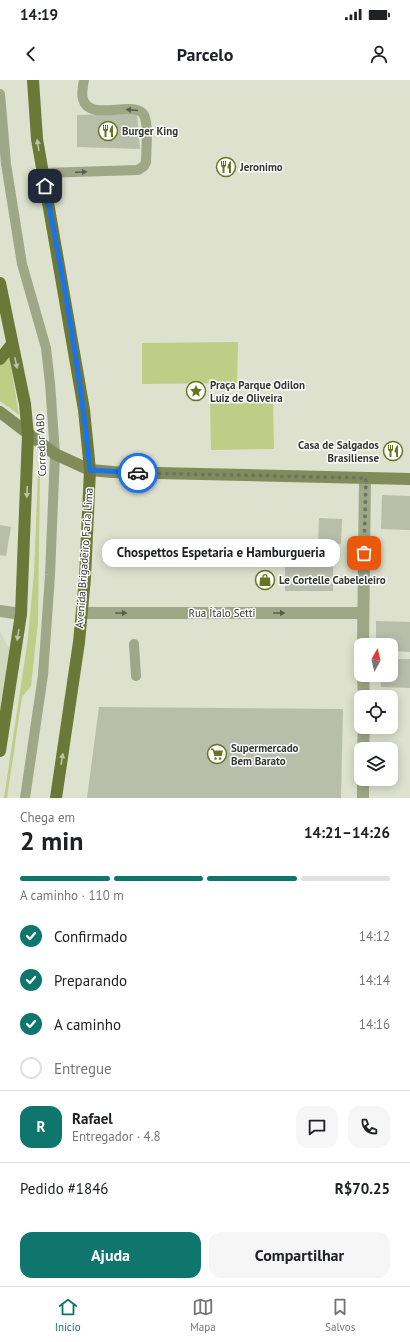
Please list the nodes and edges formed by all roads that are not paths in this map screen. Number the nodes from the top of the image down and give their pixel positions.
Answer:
1 (33, 80) edge
2 (84, 80) edge
3 (0, 94) edge
4 (42, 173) junction
5 (0, 284) edge
6 (12, 344) junction
7 (0, 359) edge
8 (0, 412) edge
9 (28, 434) junction
10 (55, 454) junction
11 (90, 470) junction
12 (366, 478) junction
13 (410, 479) edge
14 (0, 611) edge
15 (82, 612) junction
16 (363, 613) junction
17 (21, 614) junction
18 (363, 638) edge
19 (134, 644) dead end
20 (136, 676) dead end
21 (0, 751) edge
22 (363, 786) edge
23 (25, 798) edge
24 (56, 798) edge
25 (363, 798) edge

4 -> 1 main road, Avenida Brigadeiro Faria Lima
4 -> 2 lane
3 - 10 lane, Corredor ABD
4 - 11 main road, Avenida Brigadeiro Faria Lima
5 - 6 main road
6 - 7 main road
6 -> 9 main road
8 - 9 street
9 - 10 street
9 -> 17 main road
10 - 11 street
10 - 23 lane, Corredor ABD
11 - 12 street
11 - 15 main road, Avenida Brigadeiro Faria Lima
12 - 13 street
12 - 16 street
14 - 17 street
15 -> 16 street, Rua Ítalo Setti
24 -> 15 main road, Avenida Brigadeiro Faria Lima
16 - 18 street
17 -> 21 main road
19 - 20 lane
22 - 25 street

